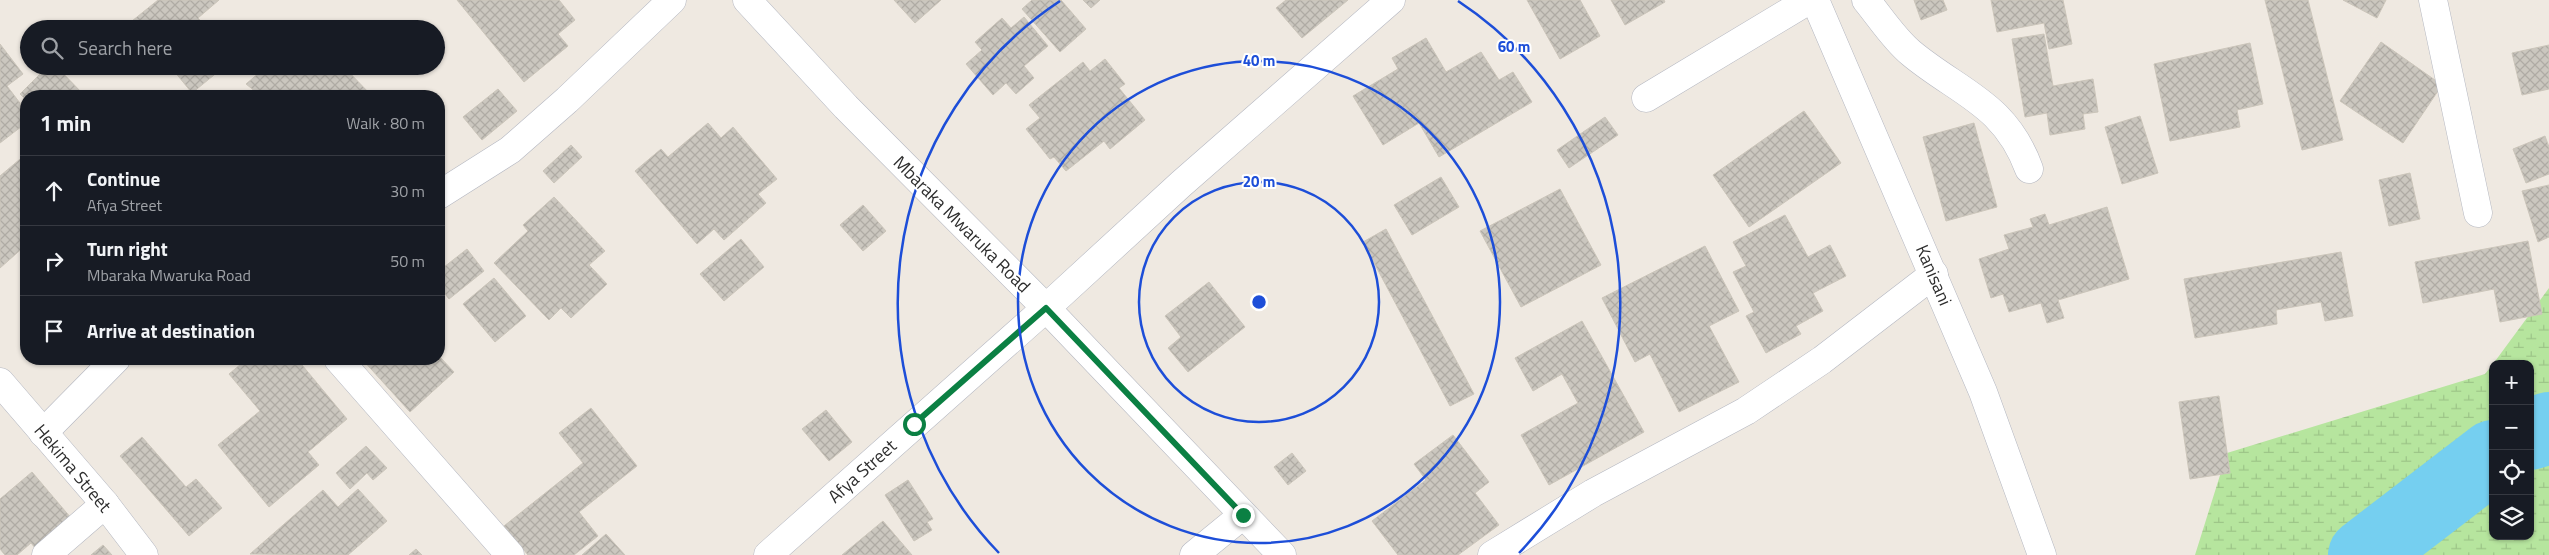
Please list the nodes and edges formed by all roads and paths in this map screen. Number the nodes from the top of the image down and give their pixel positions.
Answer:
1 (672, 0) edge
2 (747, 0) edge
3 (1391, 0) edge
4 (1809, 0) edge
5 (1815, 0) edge
6 (1866, 0) edge
7 (2433, 0) edge
8 (1646, 98) dead end
9 (2029, 169) dead end
10 (445, 191) edge
11 (2478, 213) dead end
12 (1934, 274) junction
13 (1046, 308) junction
14 (110, 365) edge
15 (343, 365) edge
16 (0, 382) edge
17 (43, 433) junction
18 (104, 504) junction
19 (1243, 515) junction
20 (46, 555) edge
21 (144, 555) edge
22 (510, 555) edge
23 (768, 555) edge
24 (1194, 555) edge
25 (1282, 555) edge
26 (1492, 555) edge
27 (2042, 555) edge

1 - 10 street
2 - 13 street, Mbaraka Mwaruka Road
3 - 13 street, Afya Street
4 - 8 street
5 - 12 street, Kanisani
6 - 9 street
7 - 11 street
12 - 26 street
12 - 27 street, Kanisani
13 - 19 street, Mbaraka Mwaruka Road
13 - 23 street, Afya Street
14 - 17 street
15 - 22 street
16 - 17 street, Hekima Street
17 - 18 street, Hekima Street
18 - 20 street
18 - 21 street, Hekima Street
19 - 24 street
19 - 25 street, Mbaraka Mwaruka Road

